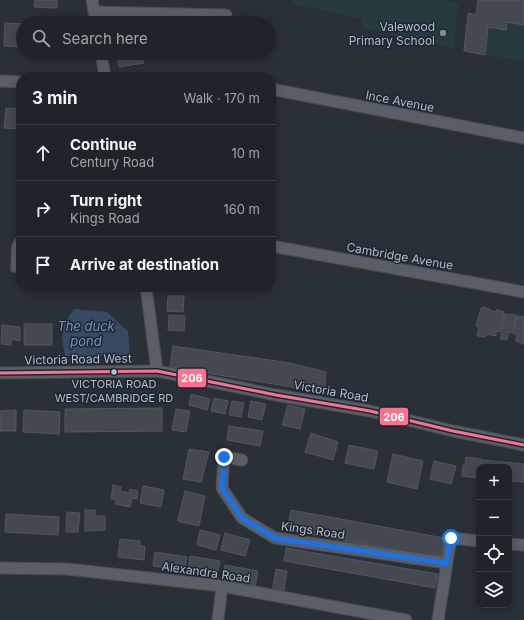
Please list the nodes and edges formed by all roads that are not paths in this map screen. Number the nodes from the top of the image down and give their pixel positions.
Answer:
1 (92, 0) edge
2 (226, 15) dead end
3 (95, 16) edge
4 (160, 16) edge
5 (102, 60) edge
6 (104, 72) edge
7 (0, 81) edge
8 (16, 82) edge
9 (276, 90) edge
10 (524, 138) edge
11 (16, 245) edge
12 (276, 247) edge
13 (14, 269) dead end
14 (147, 292) edge
15 (524, 292) edge
16 (157, 371) junction
17 (0, 373) edge
18 (524, 445) edge
19 (242, 460) dead end
20 (476, 541) edge
21 (512, 544) edge
22 (524, 545) edge
23 (446, 563) junction
24 (0, 568) edge
25 (222, 586) junction
26 (218, 620) edge
27 (406, 620) edge
28 (438, 620) edge

1 - 3 street
2 - 4 street
5 - 6 street
7 - 8 street
9 - 10 street, Ince Avenue
11 - 13 lane
12 - 15 street, Cambridge Avenue
14 - 16 street
16 - 17 street, Victoria Road West
16 - 18 street, Victoria Road
19 - 23 street, Kings Road
20 - 23 street
21 - 22 street
23 - 28 street
24 - 25 street, Alexandra Road
25 - 26 street
25 - 27 street, Alexandra Road

